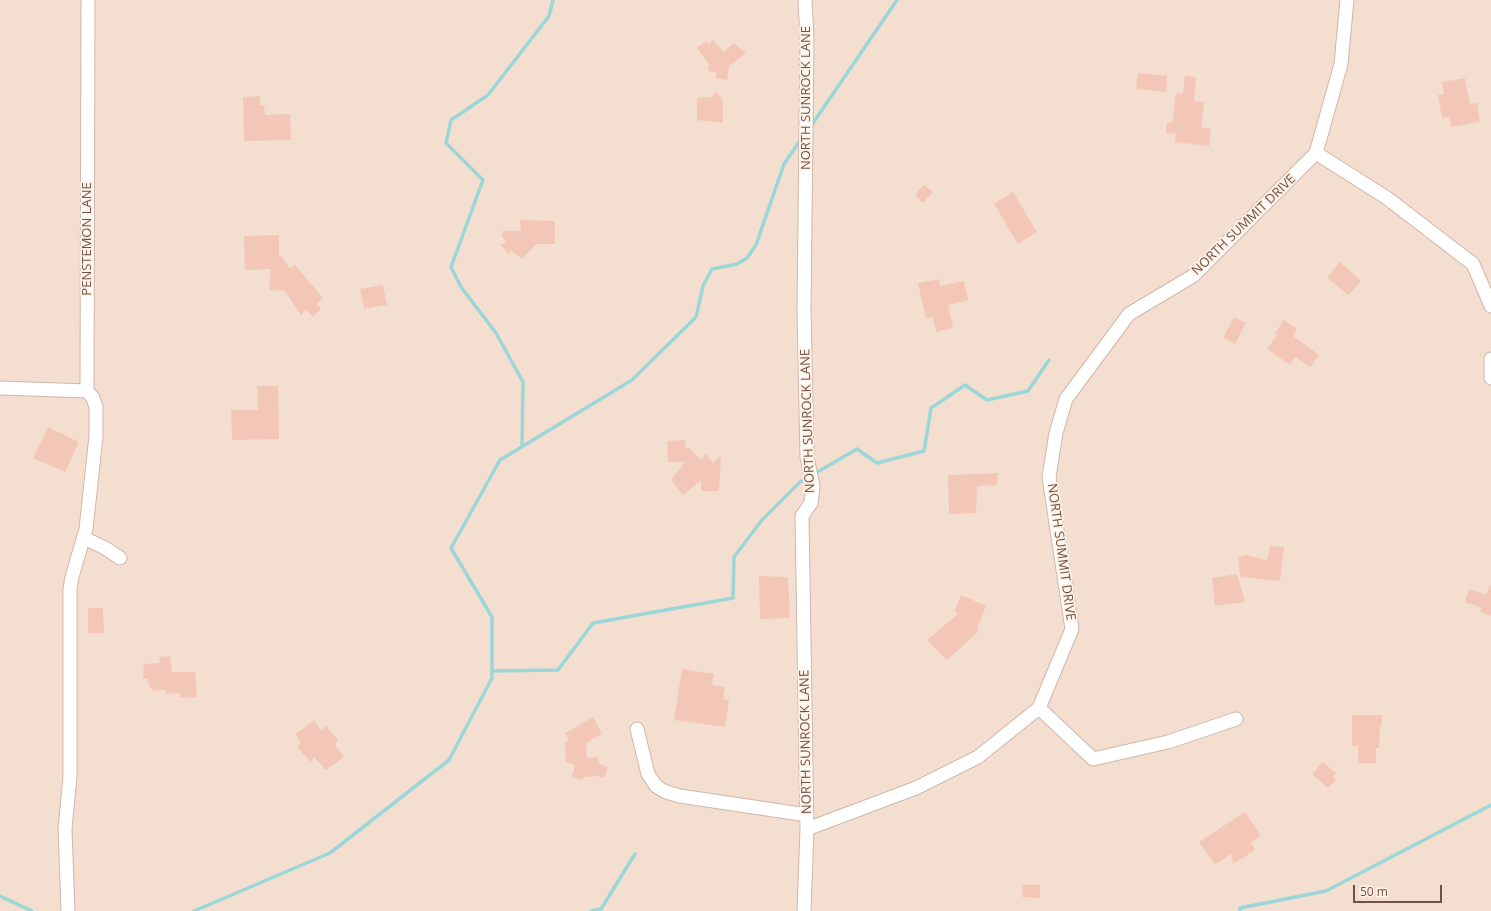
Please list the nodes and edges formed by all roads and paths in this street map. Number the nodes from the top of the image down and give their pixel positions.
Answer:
1 (88, 0) edge
2 (805, 0) edge
3 (1347, 0) edge
4 (1316, 153) junction
5 (1491, 306) edge
6 (1491, 359) edge
7 (1491, 378) edge
8 (0, 388) edge
9 (88, 391) junction
10 (84, 538) junction
11 (120, 558) dead end
12 (1039, 708) junction
13 (1236, 719) dead end
14 (637, 729) dead end
15 (807, 815) junction
16 (807, 829) junction
17 (68, 911) edge
18 (804, 911) edge

1 - 9 street, PENSTEMON LANE
2 - 15 street, NORTH SUNROCK LANE
3 - 4 street, NORTH SUMMIT DRIVE
4 - 5 street
4 - 12 street, NORTH SUMMIT DRIVE
6 - 7 street
8 - 9 street
9 - 10 street
10 - 11 street
10 - 17 street
12 - 13 street
12 - 16 street, NORTH SUMMIT DRIVE
14 - 15 street
15 - 16 street, NORTH SUNROCK LANE
16 - 18 street, NORTH SUNROCK LANE

